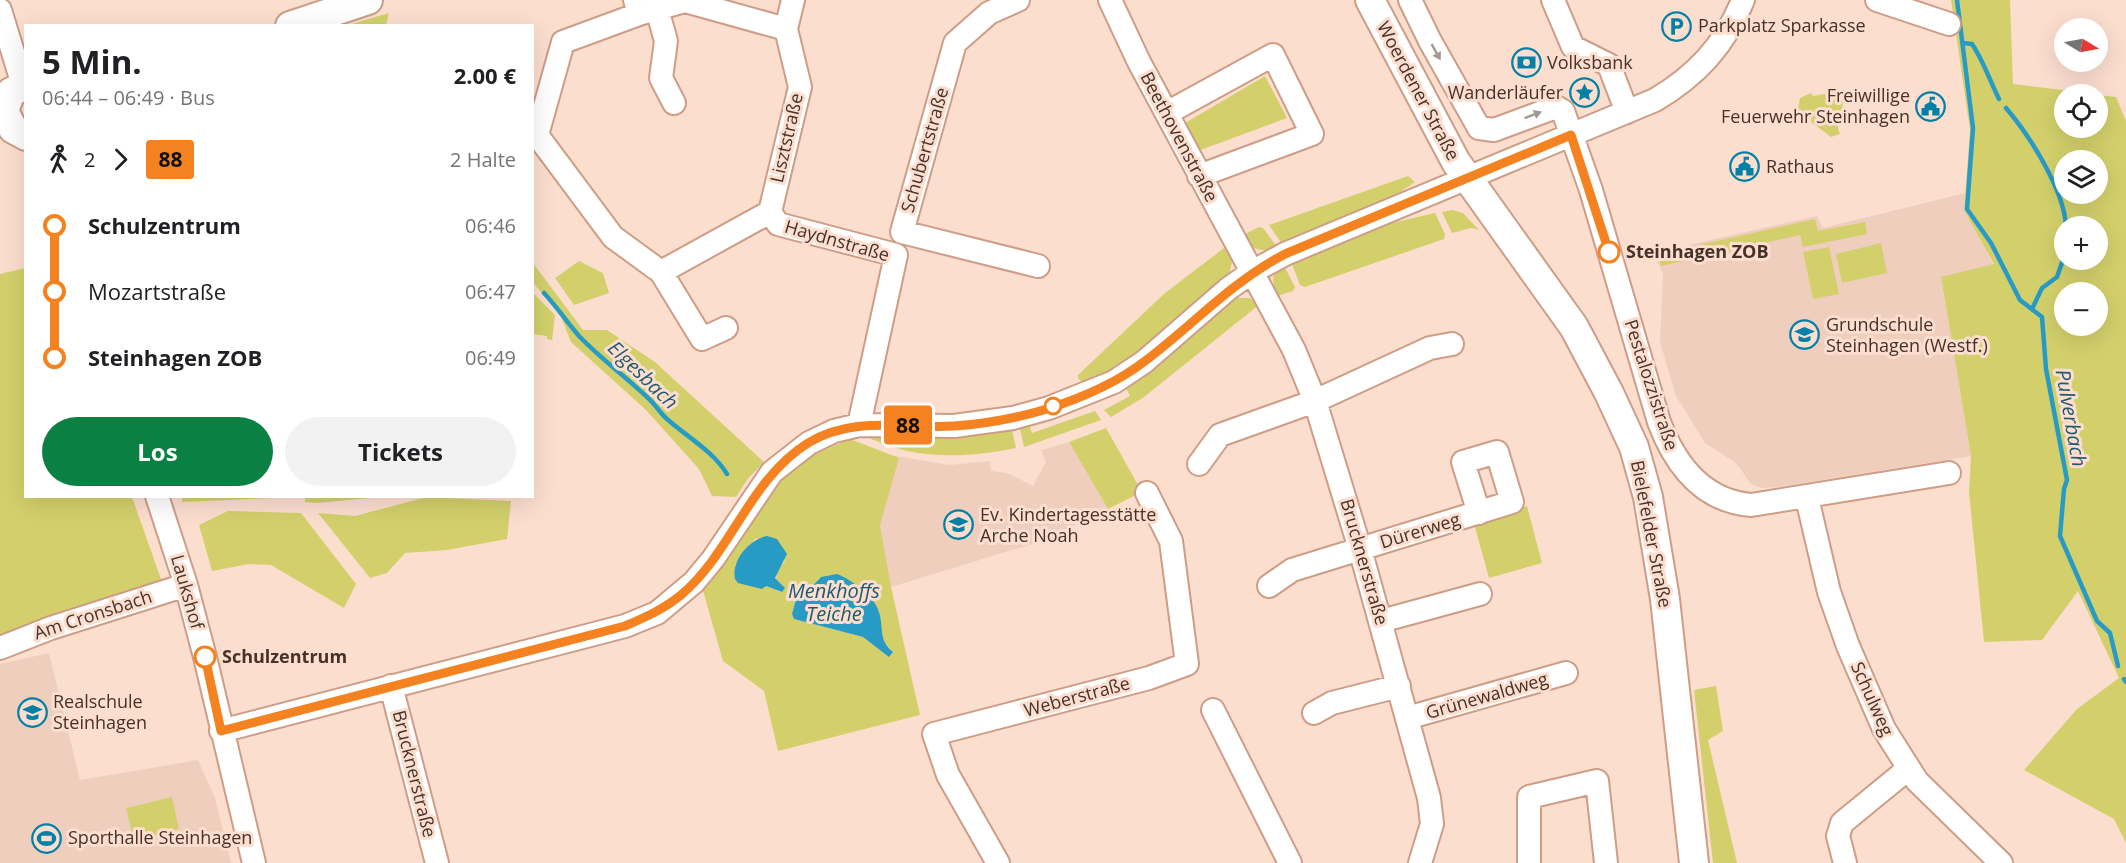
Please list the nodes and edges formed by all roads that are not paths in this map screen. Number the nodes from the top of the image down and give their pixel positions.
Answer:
1 (368, 0) edge
2 (793, 0) edge
3 (1018, 0) edge
4 (1110, 0) edge
5 (1371, 0) edge
6 (1410, 0) edge
7 (1553, 0) edge
8 (1743, 0) edge
9 (1877, 0) edge
10 (723, 5) edge
11 (644, 8) edge
12 (0, 10) edge
13 (296, 24) edge
14 (1949, 24) dead end
15 (786, 29) junction
16 (5, 43) edge
17 (542, 84) edge
18 (24, 85) edge
19 (674, 103) dead end
20 (1627, 112) junction
21 (1167, 113) junction
22 (10, 124) edge
23 (1571, 135) junction
24 (1199, 176) junction
25 (1468, 180) junction
26 (770, 212) junction
27 (1038, 266) dead end
28 (661, 272) junction
29 (1252, 272) junction
30 (726, 328) dead end
31 (1452, 344) dead end
32 (1316, 401) junction
33 (859, 425) junction
34 (1199, 464) dead end
35 (1949, 473) dead end
36 (1147, 493) dead end
37 (158, 498) edge
38 (1807, 498) junction
39 (1479, 513) dead end
40 (1360, 549) junction
41 (186, 585) junction
42 (1269, 586) dead end
43 (1480, 594) dead end
44 (1381, 621) junction
45 (0, 648) edge
46 (1566, 673) dead end
47 (391, 686) junction
48 (1399, 686) junction
49 (1213, 710) dead end
50 (1314, 713) dead end
51 (1407, 718) junction
52 (221, 731) junction
53 (1908, 769) junction
54 (1422, 862) edge
55 (254, 863) edge
56 (437, 863) edge
57 (998, 863) edge
58 (1290, 863) edge
59 (1530, 863) edge
60 (1606, 863) edge
61 (1694, 863) edge
62 (1845, 863) edge
63 (2001, 863) edge

1 - 13 main road
2 - 15 street, Lisztstraße
3 - 27 street, Schubertstraße
4 - 21 street, Beethovenstraße
5 - 25 main road, Woerdener Straße
6 -> 23 street, Pestalozzistraße
7 - 20 street
8 - 20 street
9 - 14 street
10 - 11 street
10 - 15 street
11 - 17 street
11 - 19 street
12 - 16 street
15 - 26 street, Lisztstraße
16 - 18 street
17 - 28 street
18 - 22 main road
20 - 23 street
21 - 24 street, Beethovenstraße
21 - 24 street
23 - 25 street
23 - 38 street, Pestalozzistraße
24 - 29 street, Beethovenstraße
25 - 29 street
25 - 61 main road, Bielefelder Straße
26 - 28 street, Haydnstraße
26 - 33 street, Haydnstraße
28 - 30 street
29 - 32 street, Brucknerstraße
29 - 33 street
31 - 32 street
32 - 34 street
32 - 40 street, Brucknerstraße
33 - 47 street
35 - 38 street, Pestalozzistraße
36 - 57 street, Weberstraße
37 - 41 street, Laukshof
38 - 53 street, Schulweg
39 - 40 street, Dürerweg
40 - 42 street, Dürerweg
40 - 44 street, Brucknerstraße
41 - 45 street, Am Cronsbach
41 - 52 street, Laukshof
43 - 44 street
44 - 48 street, Brucknerstraße
46 - 51 street, Grünewaldweg
47 - 52 street
47 - 56 street, Brucknerstraße
48 - 50 street
48 - 51 street, Brucknerstraße
49 - 58 street
51 - 54 street, Brucknerstraße
52 - 55 street, Laukshof
53 - 62 street
53 - 63 street, Schulweg
59 - 60 street

